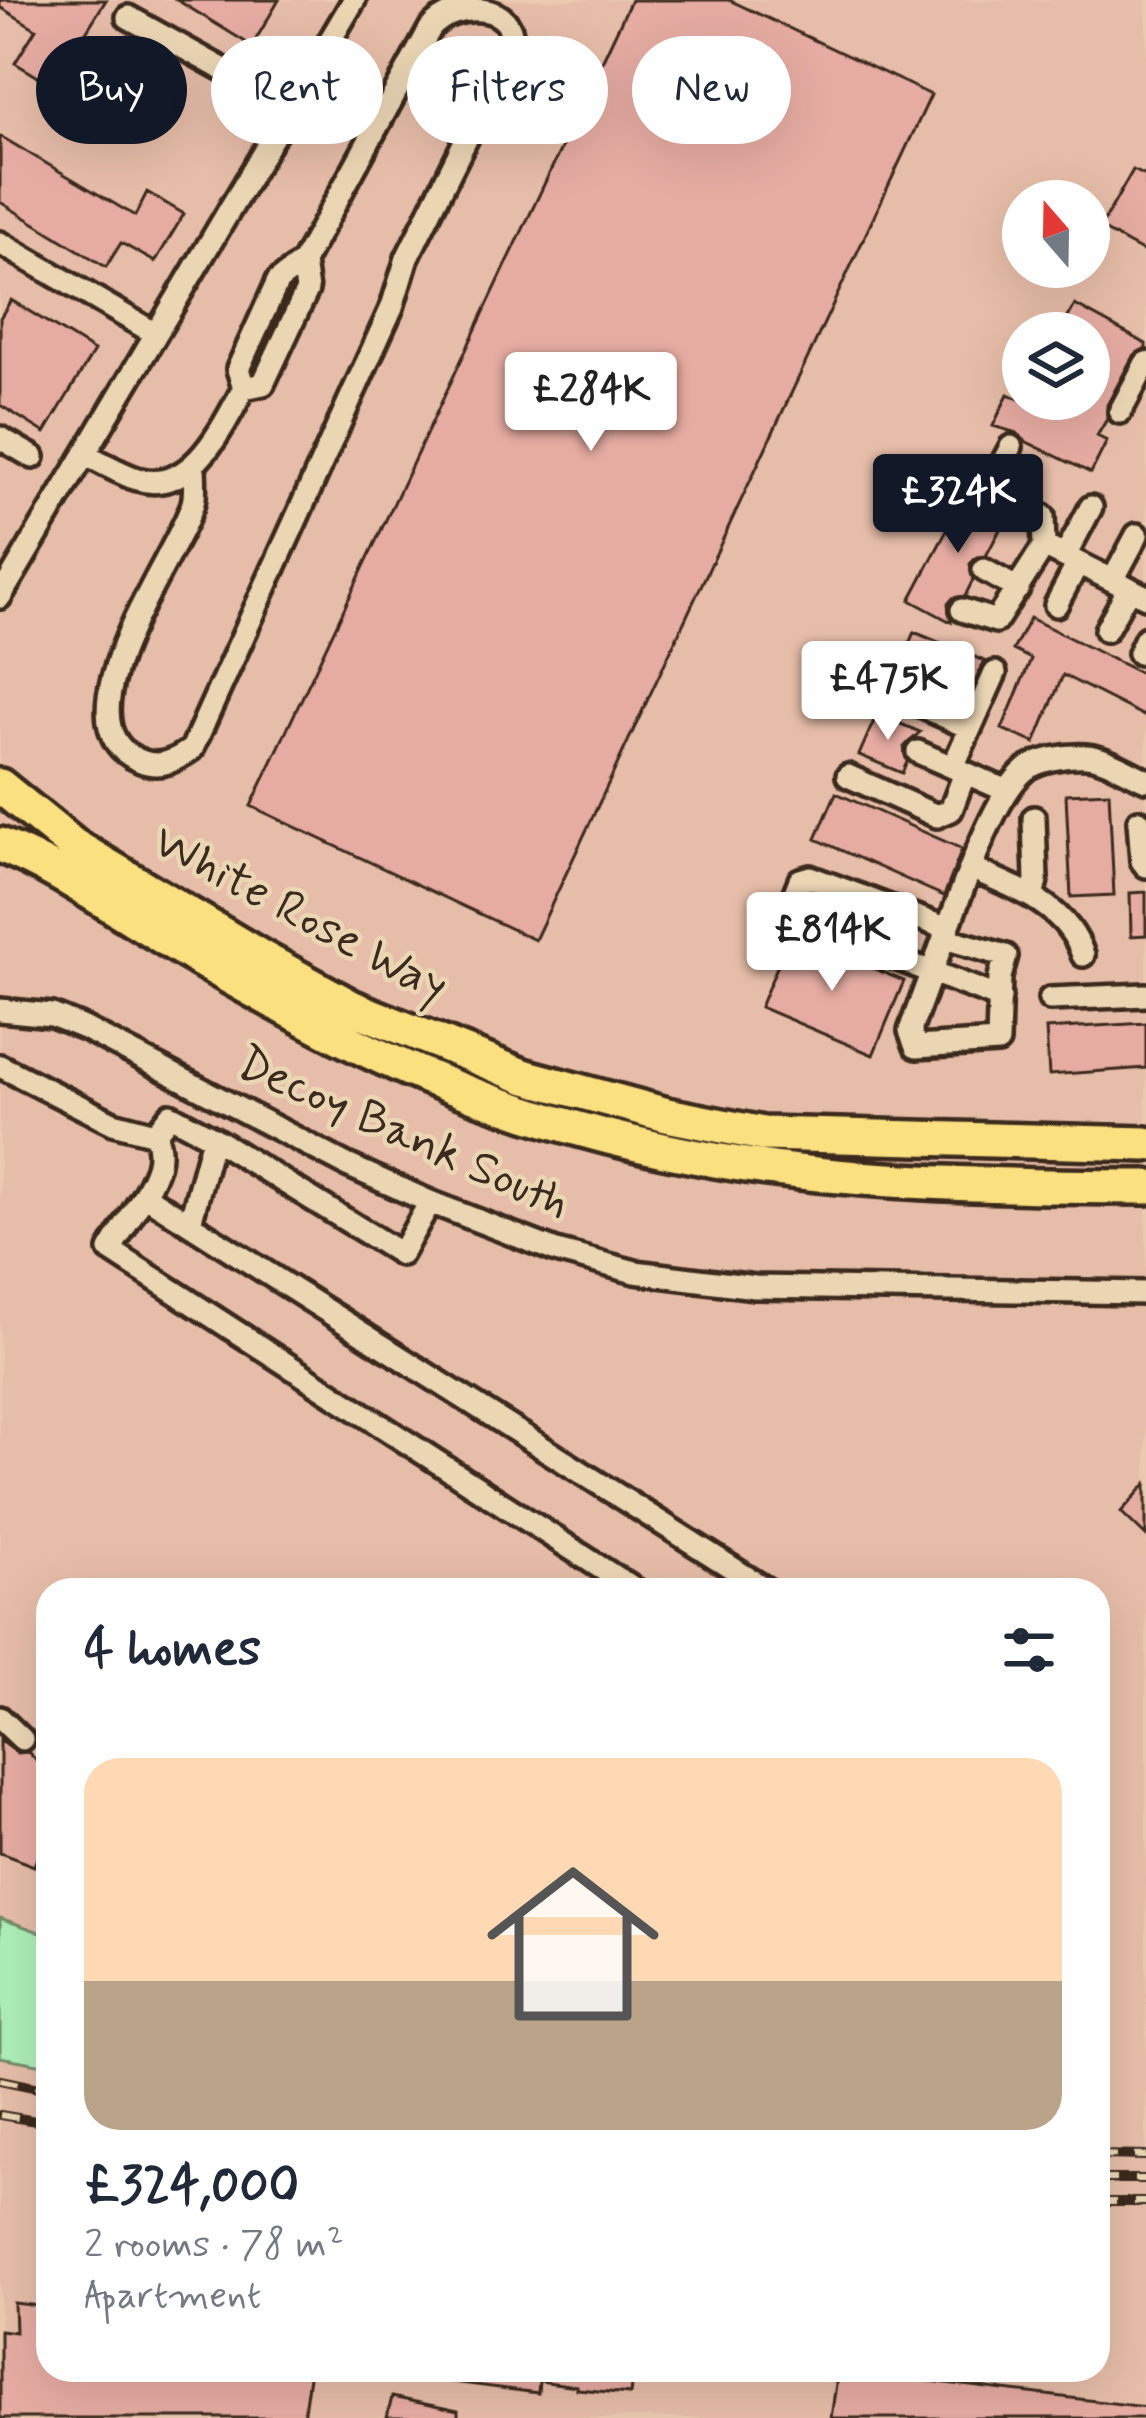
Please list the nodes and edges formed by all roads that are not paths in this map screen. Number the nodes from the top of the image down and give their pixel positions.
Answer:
1 (354, 0) edge
2 (128, 17) dead end
3 (333, 36) edge
4 (211, 63) edge
5 (269, 144) edge
6 (0, 243) edge
7 (156, 334) junction
8 (1146, 363) edge
9 (1120, 412) dead end
10 (0, 438) edge
11 (1011, 447) dead end
12 (85, 455) junction
13 (33, 457) dead end
14 (194, 465) junction
15 (1091, 507) dead end
16 (1137, 535) dead end
17 (1062, 555) junction
18 (984, 570) dead end
19 (1129, 588) edge
20 (1018, 589) junction
21 (0, 597) edge
22 (1056, 605) dead end
23 (962, 610) dead end
24 (1106, 630) dead end
25 (995, 673) dead end
26 (890, 692) dead end
27 (970, 728) junction
28 (918, 752) dead end
29 (959, 770) junction
30 (848, 776) dead end
31 (1146, 780) edge
32 (0, 786) edge
33 (1007, 791) junction
34 (1034, 818) dead end
35 (1139, 821) dead end
36 (0, 844) edge
37 (1146, 866) edge
38 (973, 868) junction
39 (1032, 897) junction
40 (946, 933) junction
41 (1083, 955) dead end
42 (932, 972) junction
43 (1146, 995) edge
44 (1000, 998) junction
45 (1050, 999) dead end
46 (0, 1010) edge
47 (0, 1066) edge
48 (155, 1134) junction
49 (213, 1138) junction
50 (1146, 1144) edge
51 (1146, 1187) edge
52 (144, 1195) junction
53 (430, 1202) junction
54 (190, 1223) junction
55 (1146, 1293) edge
56 (616, 1578) edge
57 (748, 1578) edge
58 (0, 1718) edge
59 (22, 1738) dead end

1 - 3 street
2 - 4 street
5 - 7 street
6 - 7 street
7 - 12 street
8 - 9 street
10 - 13 street
11 - 17 street
12 - 14 street
12 - 21 street
14 - 14 street
15 - 17 street
16 - 19 street
17 - 19 street
17 - 20 street
17 - 22 street
18 - 20 street
19 - 24 street
20 - 23 street
25 - 27 street
26 - 27 street
27 - 29 street
28 - 29 street
29 - 30 street
29 - 33 street
31 - 33 street
32 - 50 highway, White Rose Way
33 - 38 street
34 - 39 street
35 - 37 street
36 - 51 highway, White Rose Way
38 - 39 street
38 - 40 street
39 - 41 street
40 - 42 street
40 - 42 street
40 - 44 street
42 - 44 street
42 - 44 street
43 - 45 street
46 - 53 street, Decoy Bank South
47 - 48 street
48 - 49 street
48 - 52 street
49 - 53 street
49 - 54 street
52 - 54 street
52 - 56 street
53 - 55 street, Decoy Bank South
54 - 57 street
58 - 59 street

